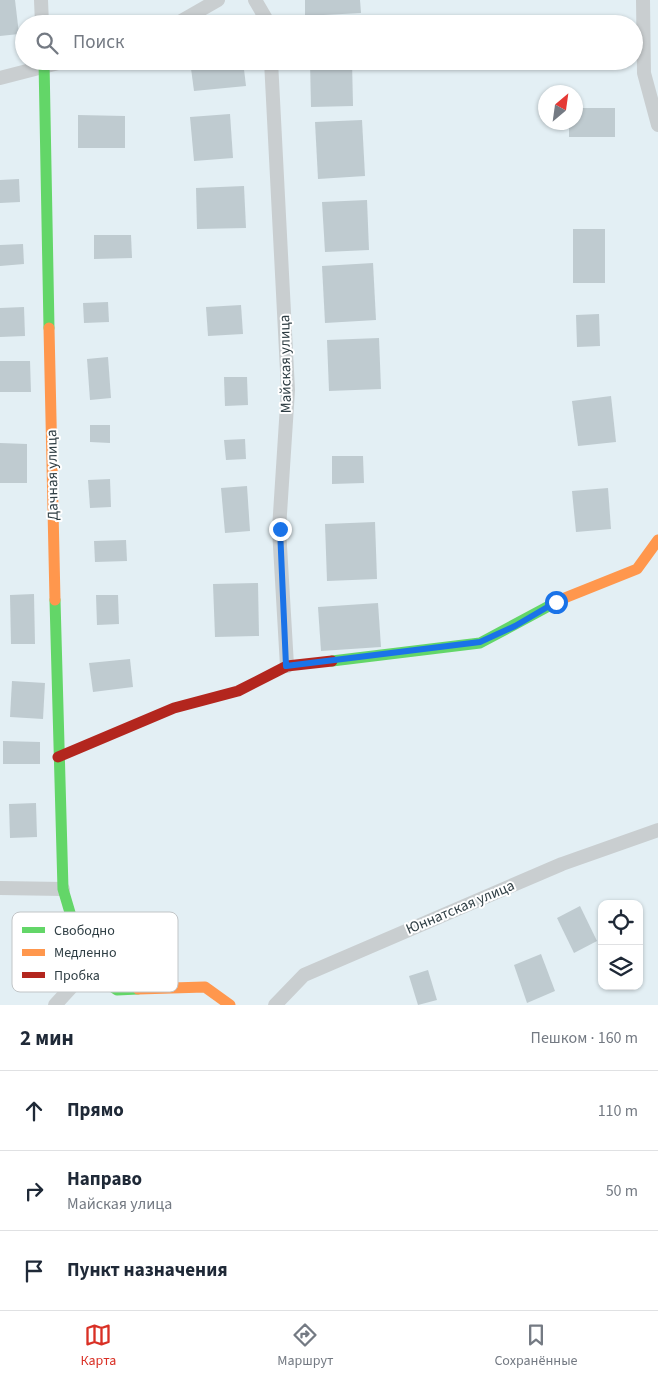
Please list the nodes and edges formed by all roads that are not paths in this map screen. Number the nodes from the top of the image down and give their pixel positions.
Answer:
1 (41, 0) edge
2 (218, 0) edge
3 (255, 0) edge
4 (643, 0) edge
5 (42, 15) edge
6 (192, 15) edge
7 (263, 15) edge
8 (25, 70) edge
9 (44, 70) edge
10 (270, 70) edge
11 (0, 78) edge
12 (658, 125) edge
13 (658, 540) edge
14 (286, 666) junction
15 (58, 757) junction
16 (658, 830) edge
17 (0, 888) edge
18 (63, 889) junction
19 (70, 912) edge
20 (178, 988) edge
21 (67, 992) edge
22 (55, 1005) edge
23 (230, 1005) edge
24 (275, 1005) edge

1 - 5 street
2 - 6 street
3 - 7 street
4 - 12 street
8 - 11 street
9 - 15 street, Дачная улица
10 - 14 street, Майская улица
13 - 14 street
14 - 15 street
15 - 18 street, Дачная улица
16 - 24 street, Юннатская улица
17 - 18 street
18 - 19 street, Дачная улица
20 - 23 street
21 - 22 street

